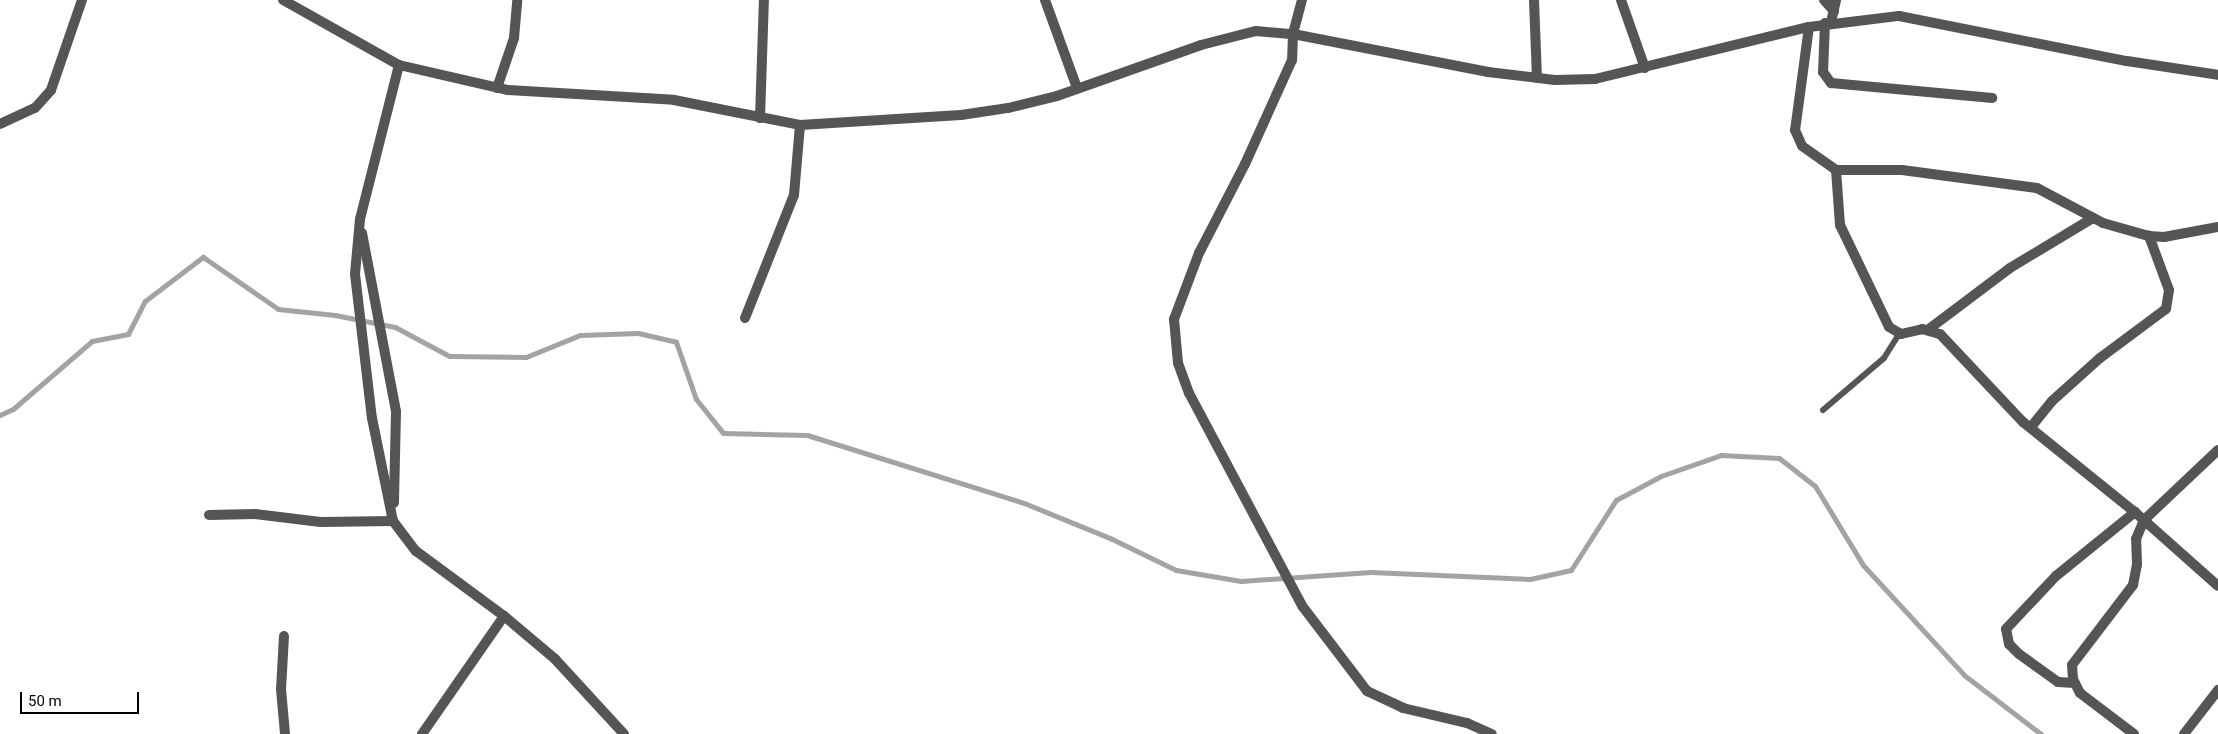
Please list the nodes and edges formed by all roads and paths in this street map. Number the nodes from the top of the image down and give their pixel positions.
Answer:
1 (82, 0) edge
2 (284, 0) edge
3 (516, 0) edge
4 (764, 0) edge
5 (1045, 0) edge
6 (1302, 0) edge
7 (1534, 0) edge
8 (1621, 0) edge
9 (1824, 0) edge
10 (1836, 0) edge
11 (1834, 11) junction
12 (1828, 23) junction
13 (1808, 27) junction
14 (1293, 34) junction
15 (399, 65) junction
16 (1645, 68) junction
17 (2218, 75) edge
18 (1537, 78) junction
19 (497, 88) junction
20 (1077, 88) junction
21 (1992, 98) dead end
22 (760, 118) junction
23 (0, 124) edge
24 (800, 125) junction
25 (1836, 170) junction
26 (2093, 218) junction
27 (360, 219) junction
28 (2218, 227) edge
29 (2149, 236) junction
30 (745, 318) dead end
31 (1929, 329) junction
32 (1899, 334) junction
33 (1823, 410) dead end
34 (2031, 428) junction
35 (2218, 450) edge
36 (2135, 512) junction
37 (209, 515) dead end
38 (2144, 520) junction
39 (393, 521) junction
40 (2218, 586) edge
41 (504, 616) junction
42 (284, 636) dead end
43 (2075, 683) junction
44 (2218, 690) edge
45 (285, 734) edge
46 (422, 734) edge
47 (624, 734) edge
48 (1492, 734) edge
49 (2134, 734) edge
50 (2184, 734) edge

1 - 23 street
2 - 15 street
3 - 19 street
4 - 22 street
5 - 20 street
6 - 14 street
7 - 18 street
8 - 16 street
9 - 11 street
10 - 11 street
11 - 12 street
12 - 13 street
12 - 17 street
12 - 21 street
13 - 16 street
13 - 25 street
14 - 18 street
14 - 20 street
14 - 48 street
15 - 19 street
15 - 27 street
16 - 18 street
19 - 22 street
20 - 24 street
22 - 24 street
24 - 30 street
25 - 26 street
25 - 32 street
26 - 29 street
26 - 31 street
27 - 39 street
27 - 39 street
28 - 29 street
29 - 34 street
31 - 32 street
31 - 34 street
32 - 33 lane
34 - 36 street
35 - 38 street
36 - 38 street
36 - 43 street
37 - 39 street
38 - 40 street
38 - 43 street
39 - 41 street
41 - 46 street
41 - 47 street
42 - 45 street
43 - 49 street
44 - 50 street

